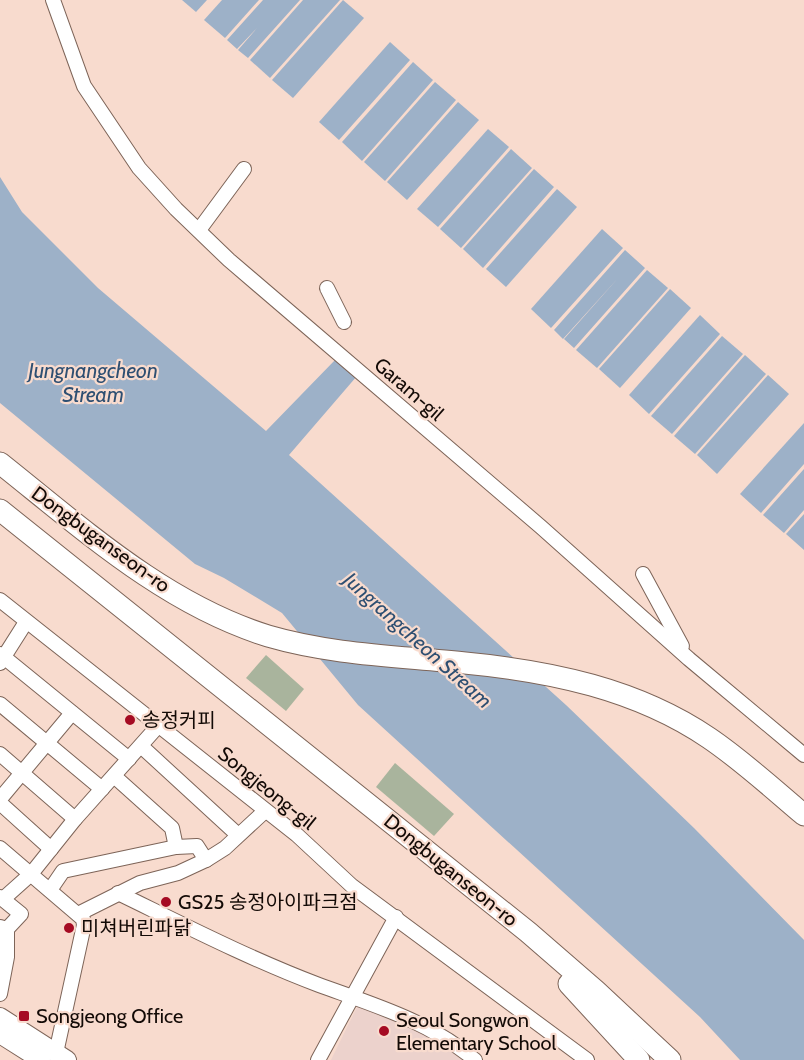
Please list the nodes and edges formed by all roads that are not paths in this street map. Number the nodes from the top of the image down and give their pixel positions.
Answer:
1 (53, 0) edge
2 (244, 169) dead end
3 (199, 230) junction
4 (327, 288) dead end
5 (344, 322) dead end
6 (0, 463) edge
7 (0, 510) edge
8 (644, 574) dead end
9 (0, 600) edge
10 (26, 622) junction
11 (1, 658) edge
12 (689, 659) junction
13 (0, 704) edge
14 (72, 713) junction
15 (159, 726) junction
16 (47, 743) junction
17 (141, 746) junction
18 (0, 754) edge
19 (804, 755) edge
20 (129, 759) junction
21 (22, 773) junction
22 (114, 776) junction
23 (766, 783) junction
24 (102, 789) junction
25 (0, 801) edge
26 (804, 808) edge
27 (265, 811) junction
28 (804, 816) edge
29 (75, 819) junction
30 (238, 835) junction
31 (176, 847) junction
32 (0, 848) edge
33 (51, 849) junction
34 (206, 860) junction
35 (31, 874) junction
36 (50, 891) junction
37 (118, 893) junction
38 (2, 898) edge
39 (78, 914) junction
40 (396, 916) junction
41 (4, 928) edge
42 (528, 932) junction
43 (0, 994) edge
44 (353, 996) junction
45 (0, 1017) edge
46 (0, 1034) edge
47 (55, 1058) edge
48 (318, 1060) edge
49 (475, 1060) edge
50 (587, 1060) edge
51 (639, 1060) edge
52 (670, 1060) edge

1 - 3 street, Garam-gil
2 - 3 street
3 - 12 street, Garam-gil
4 - 5 street
6 - 23 highway, Dongbuganseon-ro
7 - 42 highway, Dongbuganseon-ro
8 - 12 street
9 - 10 street, Songjeong-gil
10 - 11 street
10 - 15 street, Songjeong-gil
11 - 14 street
12 - 19 street, Garam-gil
13 - 16 street
14 - 16 street
14 - 20 street
15 - 17 street
15 - 27 street, Songjeong-gil
16 - 21 street
16 - 24 street
17 - 20 street
17 - 30 street
18 - 21 street
20 - 22 street
21 - 25 street
21 - 29 street
22 - 24 street
22 - 31 street
23 - 26 highway
23 - 28 highway, Dongbuganseon-ro
24 - 29 street
25 - 33 street
27 - 30 street
27 - 40 street, Songjeong-gil
29 - 33 street
30 - 34 street
31 - 34 street
31 - 36 street
32 - 35 street
33 - 35 street
34 - 37 street
35 - 36 street
35 - 38 street
36 - 39 street
37 - 39 street
37 - 44 street
38 - 41 street
39 - 47 street
40 - 44 street
40 - 50 street, Songjeong-gil
41 - 43 street
42 - 51 highway
42 - 52 highway, Dongbuganseon-ro
44 - 48 street
44 - 49 street
45 - 47 main road
46 - 47 main road

